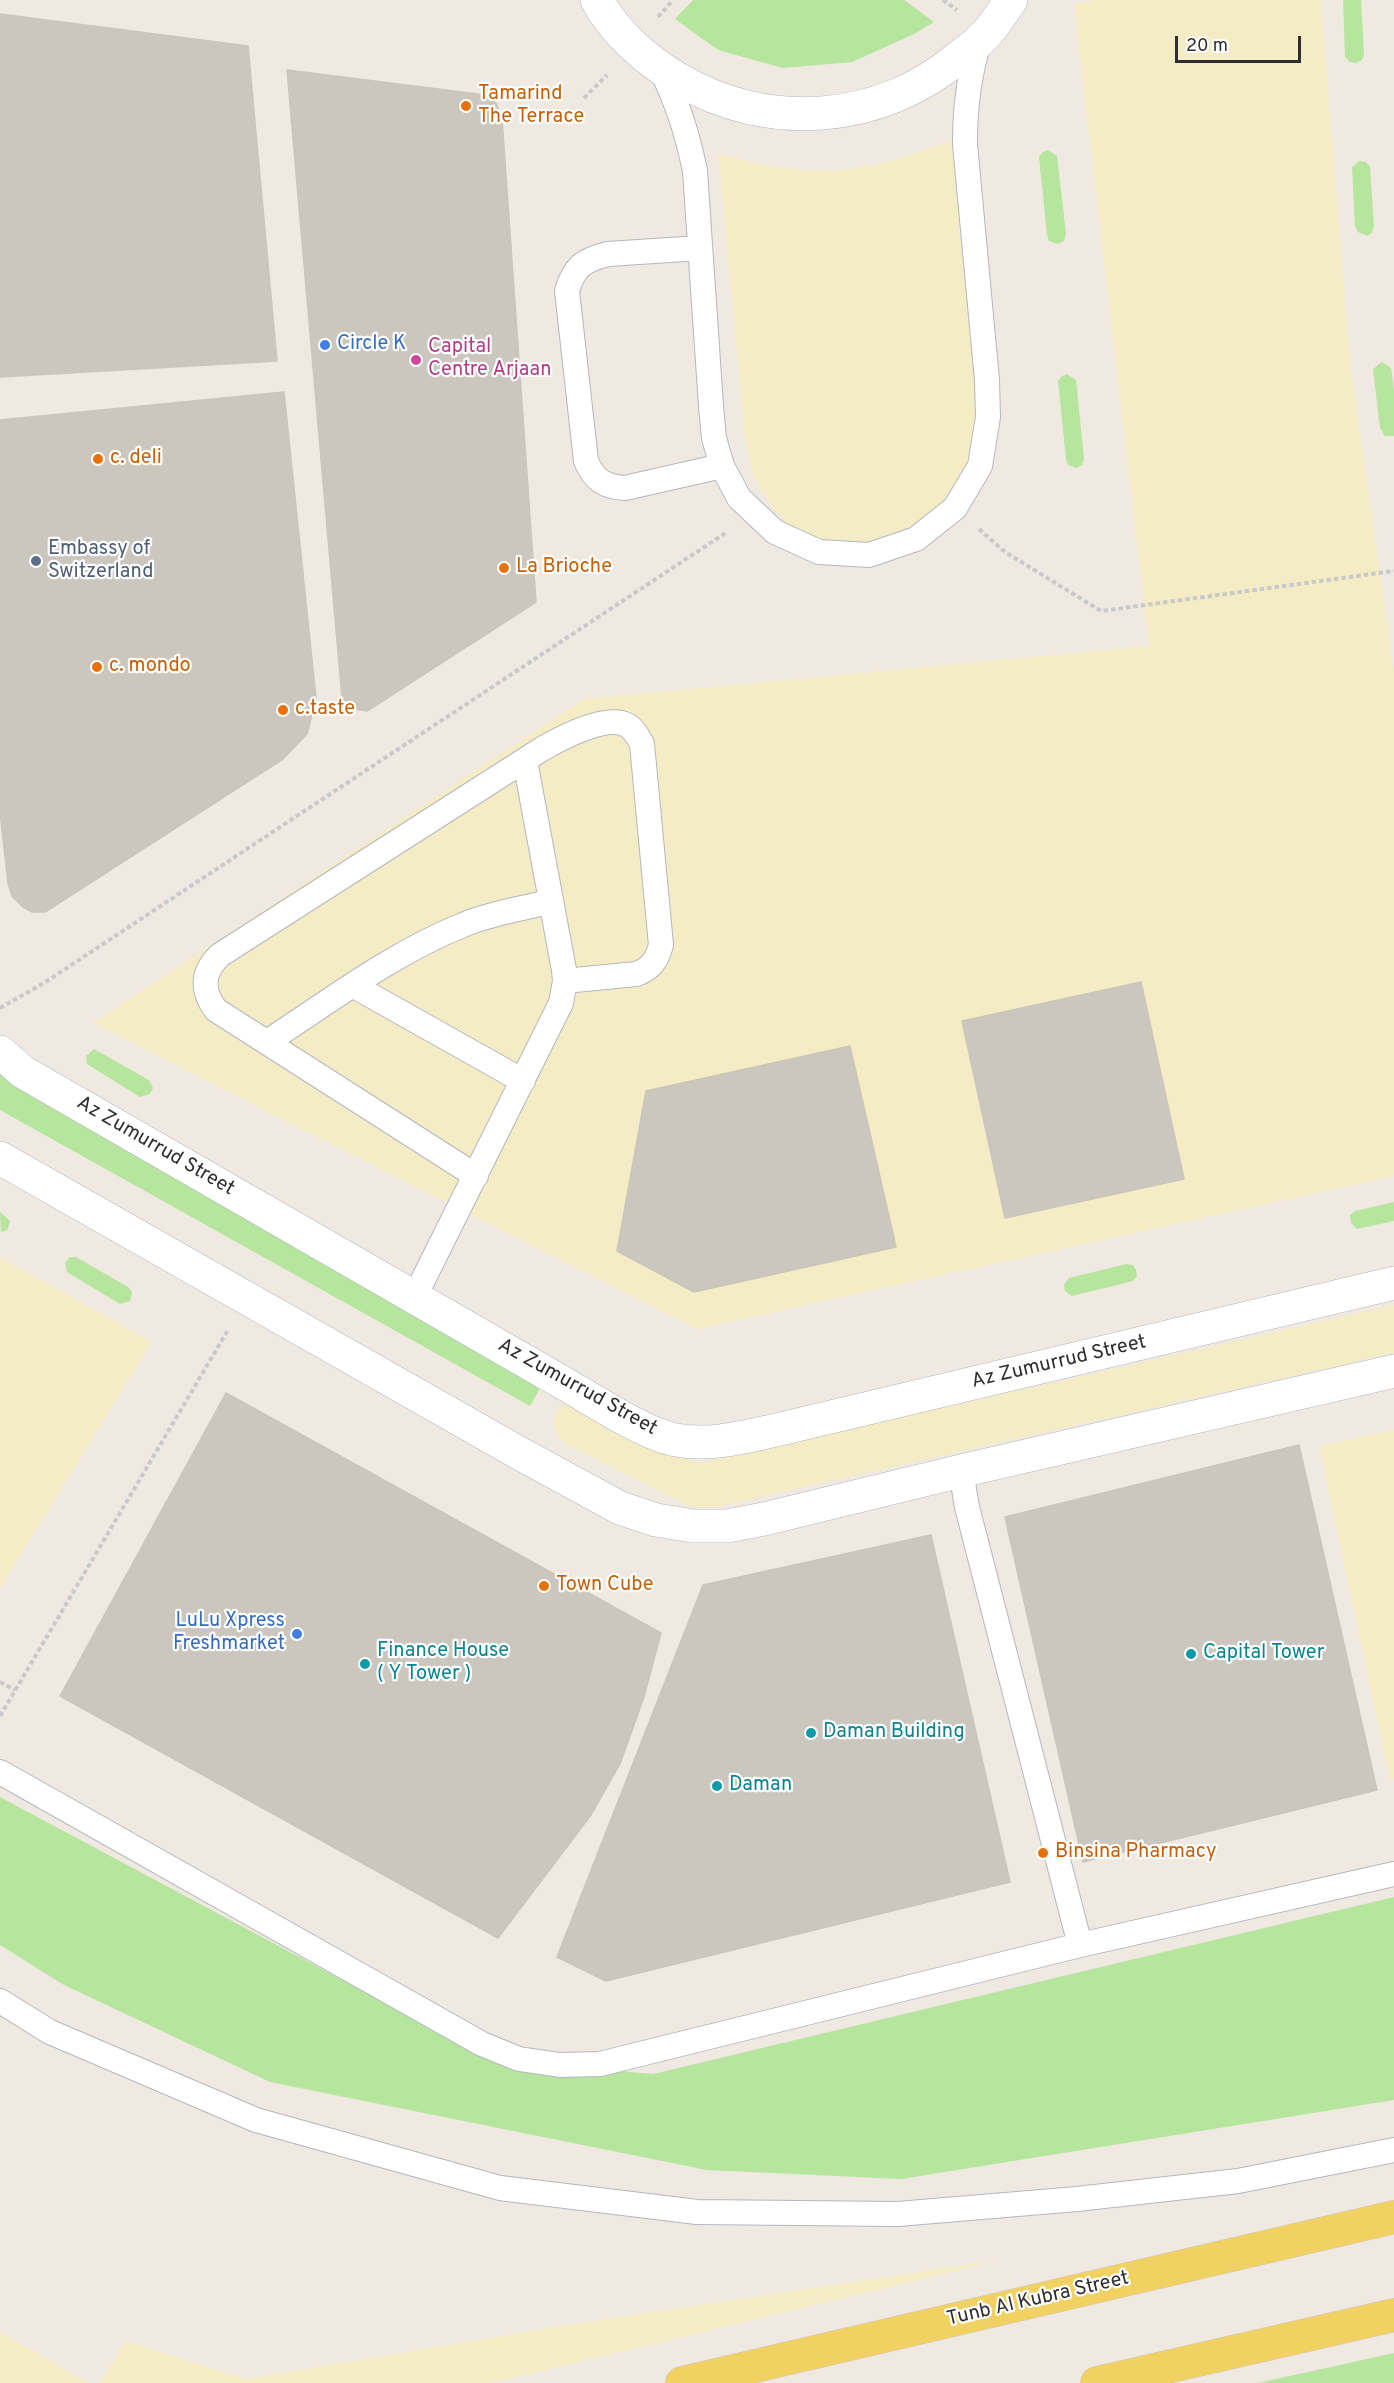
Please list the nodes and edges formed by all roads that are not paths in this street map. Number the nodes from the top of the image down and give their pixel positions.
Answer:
1 (1011, 0) edge
2 (594, 2) edge
3 (979, 41) junction
4 (661, 69) junction
5 (700, 248) junction
6 (722, 466) junction
7 (525, 761) junction
8 (551, 901) junction
9 (565, 981) junction
10 (354, 986) junction
11 (267, 1042) junction
12 (0, 1052) edge
13 (523, 1081) junction
14 (0, 1158) edge
15 (476, 1176) junction
16 (1394, 1283) edge
17 (415, 1296) junction
18 (1394, 1371) edge
19 (961, 1471) junction
20 (0, 1772) edge
21 (1394, 1874) edge
22 (1080, 1945) junction
23 (0, 2001) edge
24 (1394, 2150) edge
25 (1394, 2217) edge
26 (1394, 2315) edge
27 (1284, 2341) junction
28 (682, 2383) edge
29 (1097, 2383) edge
30 (1166, 2383) edge

1 - 3 street
2 - 4 street
3 - 4 street
3 - 6 lane
4 - 5 lane
5 - 6 lane
5 - 6 lane
7 - 8 lane
7 - 9 lane
7 - 11 lane
8 - 9 lane
8 - 10 lane
9 - 13 lane
10 - 11 lane
10 - 13 lane
11 - 15 lane
12 - 17 street, Az Zumurrud Street
13 - 15 lane
14 - 19 street
15 - 17 lane
16 - 17 street, Az Zumurrud Street
18 - 19 street
19 - 22 lane
20 - 22 lane
21 - 22 lane
23 - 24 lane
25 - 28 main road, Tunb Al Kubra Street
26 - 27 main road
27 - 29 main road
27 - 30 main road

